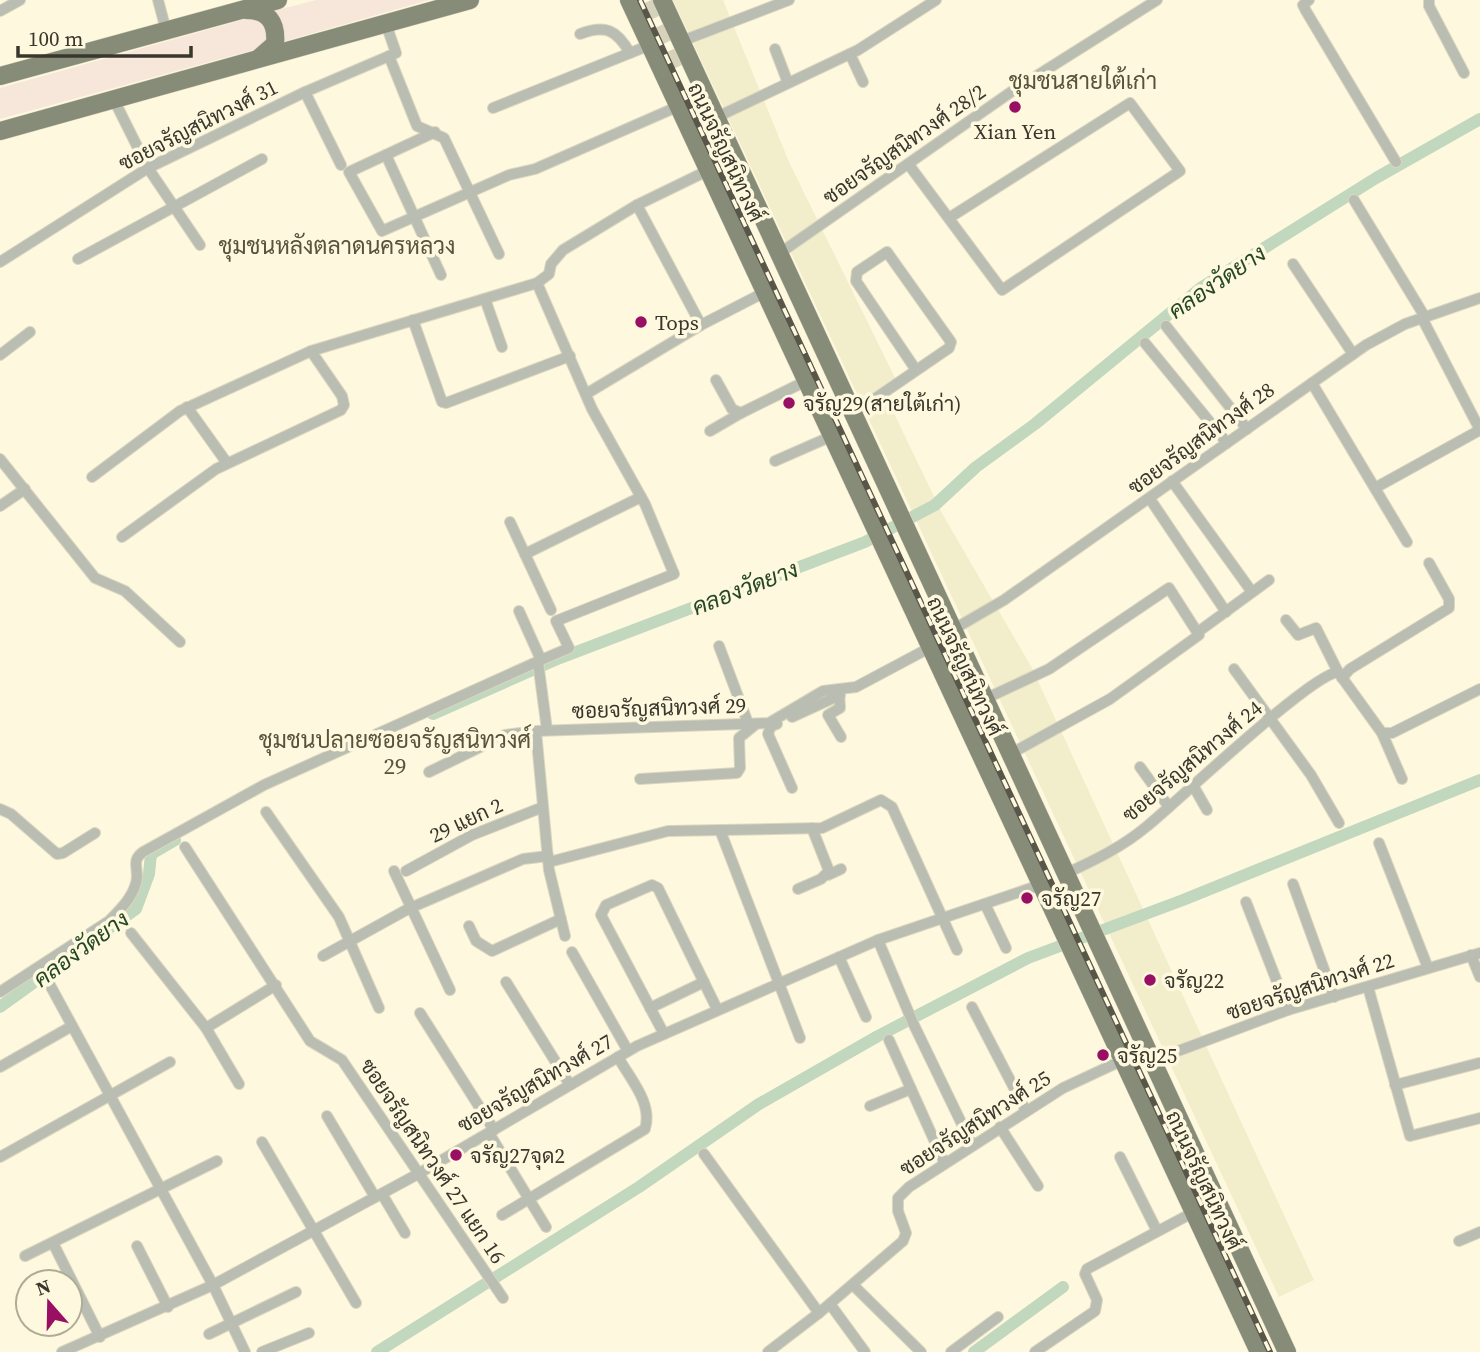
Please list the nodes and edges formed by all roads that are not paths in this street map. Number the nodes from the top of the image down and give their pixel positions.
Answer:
1 (20, 0) edge
2 (158, 0) edge
3 (278, 0) edge
4 (470, 0) edge
5 (662, 0) edge
6 (789, 0) edge
7 (936, 0) edge
8 (1157, 0) edge
9 (1429, 0) edge
10 (628, 2) edge
11 (1304, 2) edge
12 (242, 10) junction
13 (0, 11) edge
14 (386, 24) junction
15 (166, 30) junction
16 (580, 34) dead end
17 (683, 44) junction
18 (775, 49) dead end
19 (653, 51) junction
20 (629, 53) junction
21 (850, 54) junction
22 (389, 56) junction
23 (253, 61) junction
24 (678, 72) tunnel mouth
25 (1464, 73) dead end
26 (0, 76) edge
27 (863, 82) dead end
28 (788, 83) junction
29 (305, 92) junction
30 (114, 100) junction
31 (680, 106) junction
32 (493, 108) dead end
33 (717, 117) junction
34 (0, 131) edge
35 (435, 131) junction
36 (386, 155) junction
37 (262, 159) dead end
38 (1396, 162) dead end
39 (341, 165) dead end
40 (909, 165) junction
41 (148, 168) junction
42 (709, 170) junction
43 (469, 192) junction
44 (1354, 200) dead end
45 (174, 205) junction
46 (637, 205) junction
47 (414, 218) junction
48 (949, 218) junction
49 (200, 245) dead end
50 (780, 253) junction
51 (499, 254) dead end
52 (78, 259) dead end
53 (0, 262) edge
54 (1293, 264) dead end
55 (441, 275) dead end
56 (537, 283) junction
57 (765, 292) junction
58 (1480, 298) edge
59 (485, 299) junction
60 (1423, 318) junction
61 (413, 320) junction
62 (701, 325) junction
63 (1166, 326) dead end
64 (30, 332) dead end
65 (802, 336) junction
66 (1145, 343) dead end
67 (502, 347) dead end
68 (311, 351) junction
69 (1353, 354) junction
70 (0, 355) edge
71 (570, 356) junction
72 (916, 370) junction
73 (716, 380) dead end
74 (806, 381) junction
75 (1312, 383) junction
76 (586, 394) junction
77 (187, 407) junction
78 (741, 413) junction
79 (854, 413) junction
80 (1247, 429) junction
81 (1480, 430) edge
82 (710, 431) dead end
83 (865, 436) junction
84 (836, 442) junction
85 (1227, 443) junction
86 (0, 459) edge
87 (775, 461) dead end
88 (227, 463) junction
89 (92, 477) dead end
90 (1172, 481) junction
91 (1375, 488) junction
92 (25, 489) junction
93 (641, 497) junction
94 (1150, 499) junction
95 (0, 506) edge
96 (510, 522) dead end
97 (122, 537) dead end
98 (1407, 542) dead end
99 (525, 554) junction
100 (1429, 563) dead end
101 (1269, 580) dead end
102 (1252, 592) junction
103 (551, 610) dead end
104 (519, 611) dead end
105 (1226, 611) junction
106 (1286, 620) dead end
107 (954, 629) junction
108 (1202, 629) dead end
109 (180, 642) dead end
110 (719, 646) dead end
111 (931, 647) junction
112 (539, 662) junction
113 (1234, 669) dead end
114 (1340, 675) junction
115 (1480, 689) edge
116 (839, 692) junction
117 (987, 698) junction
118 (1271, 717) junction
119 (752, 724) junction
120 (542, 730) junction
121 (1382, 733) junction
122 (841, 737) dead end
123 (1012, 753) junction
124 (1140, 767) dead end
125 (429, 772) dead end
126 (640, 779) dead end
127 (1402, 779) dead end
128 (1194, 786) junction
129 (792, 788) dead end
130 (543, 807) junction
131 (1169, 807) junction
132 (0, 810) edge
133 (1207, 810) dead end
134 (266, 812) dead end
135 (1339, 823) dead end
136 (812, 828) junction
137 (720, 830) junction
138 (95, 833) dead end
139 (1379, 843) dead end
140 (185, 847) dead end
141 (548, 859) junction
142 (841, 869) dead end
143 (394, 871) dead end
144 (406, 871) dead end
145 (1067, 873) junction
146 (828, 875) junction
147 (1043, 884) junction
148 (1293, 884) dead end
149 (798, 889) dead end
150 (1246, 902) dead end
151 (985, 904) junction
152 (411, 908) junction
153 (944, 918) junction
154 (561, 919) junction
155 (469, 926) dead end
156 (131, 933) dead end
157 (565, 936) dead end
158 (878, 940) junction
159 (350, 941) junction
160 (1006, 948) dead end
161 (957, 950) dead end
162 (572, 952) dead end
163 (1476, 954) edge
164 (323, 956) dead end
165 (839, 957) junction
166 (1428, 968) junction
167 (1480, 976) edge
168 (506, 982) dead end
169 (704, 982) junction
170 (778, 982) junction
171 (50, 985) dead end
172 (276, 985) junction
173 (1368, 986) junction
174 (450, 990) dead end
175 (0, 992) edge
176 (1334, 997) junction
177 (972, 1007) dead end
178 (379, 1008) dead end
179 (650, 1008) junction
180 (717, 1009) junction
181 (1288, 1010) junction
182 (420, 1013) dead end
183 (866, 1017) dead end
184 (72, 1026) junction
185 (206, 1028) junction
186 (664, 1034) junction
187 (800, 1038) dead end
188 (889, 1040) dead end
189 (628, 1051) junction
190 (618, 1057) junction
191 (1123, 1060) junction
192 (1154, 1060) junction
193 (170, 1062) dead end
194 (1479, 1063) edge
195 (0, 1067) edge
196 (239, 1084) dead end
197 (570, 1085) junction
198 (1395, 1085) junction
199 (911, 1089) junction
200 (109, 1095) junction
201 (870, 1106) dead end
202 (1026, 1111) junction
203 (327, 1116) dead end
204 (1480, 1118) edge
205 (1000, 1127) junction
206 (491, 1131) junction
207 (262, 1142) dead end
208 (972, 1145) junction
209 (705, 1154) dead end
210 (0, 1157) edge
211 (1120, 1157) dead end
212 (217, 1161) dead end
213 (944, 1162) junction
214 (418, 1174) junction
215 (1038, 1186) dead end
216 (159, 1189) junction
217 (378, 1196) junction
218 (529, 1198) junction
219 (1194, 1213) junction
220 (502, 1215) dead end
221 (546, 1227) dead end
222 (314, 1230) junction
223 (1157, 1231) junction
224 (1480, 1232) edge
225 (405, 1233) dead end
226 (1459, 1241) dead end
227 (53, 1243) junction
228 (137, 1246) dead end
229 (25, 1256) dead end
230 (213, 1285) junction
231 (853, 1285) junction
232 (296, 1292) dead end
233 (503, 1298) dead end
234 (356, 1303) dead end
235 (830, 1304) junction
236 (168, 1307) junction
237 (819, 1313) junction
238 (998, 1317) dead end
239 (231, 1322) junction
240 (309, 1333) dead end
241 (209, 1334) dead end
242 (100, 1337) junction
243 (86, 1348) edge
244 (62, 1352) edge
245 (245, 1352) edge
246 (262, 1352) edge
247 (768, 1352) edge
248 (865, 1352) edge
249 (921, 1352) edge
250 (951, 1352) edge
251 (1035, 1352) edge
252 (1259, 1352) edge
253 (1287, 1352) edge

1 - 13 street
2 - 15 street
3 - 12 main road
4 - 14 main road
5 - 17 main road, ถนนจรัญสนิทวงศ์
6 - 17 street
7 - 21 street
8 - 40 street, ซอยจรัญสนิทวงศ์ 28/2
9 - 25 street
10 - 19 main road, ถนนจรัญสนิทวงศ์
11 - 38 street
12 - 15 main road
12 - 23 main road
14 - 22 street
14 - 23 main road
15 - 26 main road
16 - 20 street
17 - 19 main road
17 - 33 main road, ถนนจรัญสนิทวงศ์
18 - 28 street
19 - 20 street
19 - 31 main road, ถนนจรัญสนิทวงศ์
20 - 32 street
21 - 27 street
21 - 28 street
22 - 29 street, ซอยจรัญสนิทวงศ์ 31
22 - 35 street
23 - 30 main road
24 - 65 main road, ถนนจรัญสนิทวงศ์
28 - 33 street
29 - 39 street
29 - 41 street, ซอยจรัญสนิทวงศ์ 31
30 - 34 main road
30 - 41 street
31 - 42 main road, ถนนจรัญสนิทวงศ์
31 - 43 street
33 - 50 main road, ถนนจรัญสนิทวงศ์
35 - 36 street
35 - 43 street
36 - 47 street
36 - 47 street
37 - 45 street
40 - 48 street
40 - 50 street, ซอยจรัญสนิทวงศ์ 28/2
41 - 45 street
41 - 53 street, ซอยจรัญสนิทวงศ์ 31
42 - 46 street
42 - 57 main road, ถนนจรัญสนิทวงศ์
43 - 47 street
43 - 51 street
44 - 60 street
45 - 49 street
45 - 52 street
46 - 56 street
46 - 62 street
47 - 55 street
48 - 48 street
50 - 79 main road, ถนนจรัญสนิทวงศ์
54 - 69 street
56 - 59 street
56 - 71 street
57 - 62 street
57 - 74 main road, ถนนจรัญสนิทวงศ์
58 - 60 street, ซอยจรัญสนิทวงศ์ 28
59 - 61 street
59 - 67 street
60 - 69 street, ซอยจรัญสนิทวงศ์ 28
60 - 81 street
61 - 68 street
61 - 71 street
62 - 76 street
63 - 80 street
64 - 70 street
65 - 83 main road
65 - 84 main road
66 - 85 street
68 - 77 street
68 - 88 street
69 - 75 street, ซอยจรัญสนิทวงศ์ 28
71 - 76 street
72 - 72 street
72 - 79 street
73 - 78 street
74 - 78 street
74 - 84 main road, ถนนจรัญสนิทวงศ์
75 - 80 street, ซอยจรัญสนิทวงศ์ 28
75 - 91 street
76 - 93 street
77 - 88 street
77 - 89 street
78 - 82 street
79 - 83 main road, ถนนจรัญสนิทวงศ์
80 - 85 street, ซอยจรัญสนิทวงศ์ 28
81 - 91 street
83 - 107 main road, ถนนจรัญสนิทวงศ์
84 - 87 street
84 - 111 main road, ถนนจรัญสนิทวงศ์
85 - 90 street, ซอยจรัญสนิทวงศ์ 28
86 - 92 street
88 - 97 street
90 - 94 street, ซอยจรัญสนิทวงศ์ 28
90 - 102 street
91 - 98 street
92 - 95 street
92 - 109 street
93 - 99 street
93 - 112 street
94 - 105 street
94 - 107 street, ซอยจรัญสนิทวงศ์ 28
96 - 99 street
99 - 103 street
100 - 114 street, ซอยจรัญสนิทวงศ์ 24
101 - 102 street
102 - 105 street
104 - 112 street
105 - 108 street
106 - 114 street
107 - 117 main road, ถนนจรัญสนิทวงศ์
110 - 119 street
111 - 116 street, ซอยจรัญสนิทวงศ์ 29
111 - 147 main road, ถนนจรัญสนิทวงศ์
112 - 120 street
112 - 175 street
113 - 118 street
114 - 118 street, ซอยจรัญสนิทวงศ์ 24
114 - 121 street
115 - 121 street
116 - 119 street, ซอยจรัญสนิทวงศ์ 29
116 - 122 street
116 - 129 street
117 - 123 main road, ถนนจรัญสนิทวงศ์
117 - 123 street
118 - 128 street, ซอยจรัญสนิทวงศ์ 24
118 - 135 street
119 - 120 street, ซอยจรัญสนิทวงศ์ 29
119 - 126 street
120 - 125 street, ซอยจรัญสนิทวงศ์ 29
120 - 130 street
121 - 127 street
123 - 145 main road, ถนนจรัญสนิทวงศ์
124 - 131 street
128 - 131 street, ซอยจรัญสนิทวงศ์ 24
128 - 133 street
130 - 141 street
130 - 144 street, 29 แยก 2
131 - 145 street, ซอยจรัญสนิทวงศ์ 24
132 - 138 street
134 - 159 street
136 - 137 street
136 - 146 street
136 - 153 street
137 - 141 street
137 - 170 street
139 - 166 street
140 - 172 street, ซอยจรัญสนิทวงศ์ 27 แยก 16
141 - 152 street
141 - 154 street
142 - 146 street
143 - 152 street
145 - 192 main road, ถนนจรัญสนิทวงศ์
146 - 149 street
147 - 151 street, ซอยจรัญสนิทวงศ์ 27
147 - 191 main road, ถนนจรัญสนิทวงศ์
148 - 176 street
150 - 181 street
151 - 153 street, ซอยจรัญสนิทวงศ์ 27
151 - 160 street
152 - 159 street
152 - 174 street
153 - 158 street, ซอยจรัญสนิทวงศ์ 27
153 - 161 street
154 - 155 street
154 - 157 street
156 - 185 street
158 - 165 street, ซอยจรัญสนิทวงศ์ 27
158 - 208 street
159 - 164 street
159 - 178 street
162 - 189 street
163 - 166 street, ซอยจรัญสนิทวงศ์ 22
163 - 167 street
165 - 170 street, ซอยจรัญสนิทวงศ์ 27
165 - 183 street
166 - 173 street, ซอยจรัญสนิทวงศ์ 22
168 - 197 street
169 - 179 street
169 - 179 street
169 - 180 street
170 - 180 street, ซอยจรัญสนิทวงศ์ 27
170 - 187 street
171 - 184 street
172 - 185 street
172 - 214 street, ซอยจรัญสนิทวงศ์ 27 แยก 16
173 - 176 street, ซอยจรัญสนิทวงศ์ 22
173 - 198 street
176 - 181 street, ซอยจรัญสนิทวงศ์ 22
177 - 202 street
179 - 186 street
180 - 186 street, ซอยจรัญสนิทวงศ์ 27
181 - 192 street, ซอยจรัญสนิทวงศ์ 22
182 - 206 street
184 - 195 street
184 - 200 street
185 - 196 street
186 - 189 street, ซอยจรัญสนิทวงศ์ 27
188 - 199 street
189 - 190 street, ซอยจรัญสนิทวงศ์ 27
190 - 197 street, ซอยจรัญสนิทวงศ์ 27
190 - 218 street
191 - 202 street, ซอยจรัญสนิทวงศ์ 25
191 - 219 main road, ถนนจรัญสนิทวงศ์
192 - 253 main road, ถนนจรัญสนิทวงศ์
193 - 200 street
194 - 198 street
197 - 206 street, ซอยจรัญสนิทวงศ์ 27
198 - 204 street
199 - 201 street
199 - 213 street
200 - 210 street
200 - 216 street
202 - 205 street, ซอยจรัญสนิทวงศ์ 25
203 - 217 street
205 - 208 street, ซอยจรัญสนิทวงศ์ 25
205 - 215 street
206 - 214 street, ซอยจรัญสนิทวงศ์ 27
206 - 218 street
207 - 222 street
208 - 213 street, ซอยจรัญสนิทวงศ์ 25
209 - 237 street
211 - 223 street
212 - 216 street
213 - 231 street, ซอยจรัญสนิทวงศ์ 25
214 - 217 street, ซอยจรัญสนิทวงศ์ 27
214 - 233 street, ซอยจรัญสนิทวงศ์ 27 แยก 16
216 - 227 street
216 - 230 street
217 - 222 street, ซอยจรัญสนิทวงศ์ 27
217 - 225 street
218 - 220 street
218 - 221 street
219 - 223 street
219 - 252 main road, ถนนจรัญสนิทวงศ์
222 - 230 street, ซอยจรัญสนิทวงศ์ 27
222 - 234 street
223 - 251 street
224 - 226 street
227 - 229 street
227 - 242 street
228 - 236 street
230 - 236 street, ซอยจรัญสนิทวงศ์ 27
230 - 239 street
231 - 235 street, ซอยจรัญสนิทวงศ์ 25
231 - 249 street
232 - 239 street
235 - 237 street, ซอยจรัญสนิทวงศ์ 25
235 - 248 street
236 - 242 street, ซอยจรัญสนิทวงศ์ 27
237 - 247 street, ซอยจรัญสนิทวงศ์ 25
238 - 250 street
239 - 241 street
239 - 245 street
240 - 246 street
242 - 243 street, ซอยจรัญสนิทวงศ์ 27
243 - 244 street, ซอยจรัญสนิทวงศ์ 27

